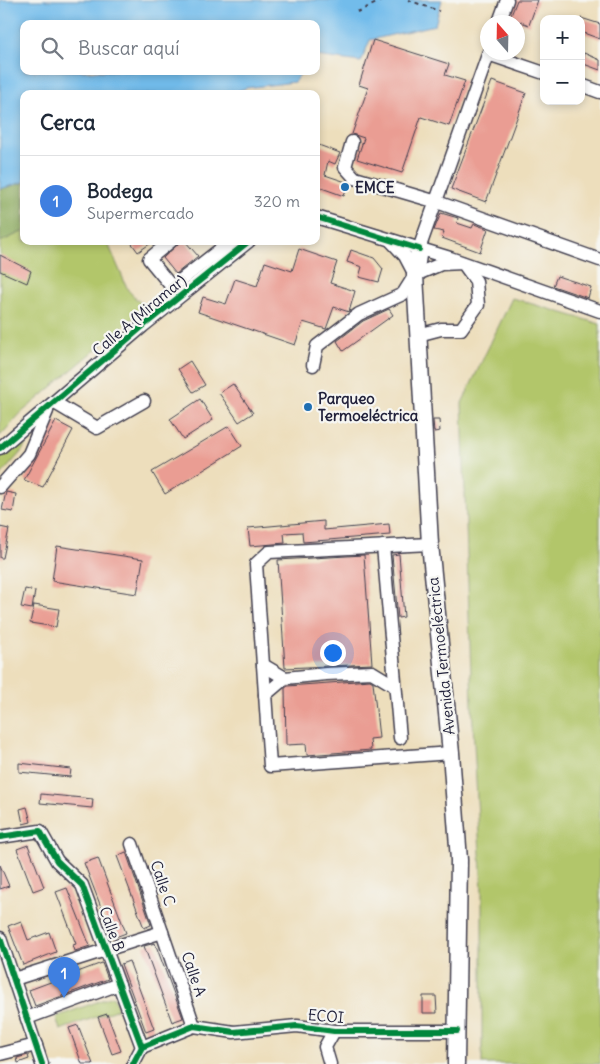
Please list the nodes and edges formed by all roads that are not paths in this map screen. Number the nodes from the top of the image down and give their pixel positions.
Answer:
1 (507, 0) edge
2 (502, 15) edge
3 (487, 60) edge
4 (508, 60) edge
5 (540, 72) edge
6 (585, 87) edge
7 (600, 92) edge
8 (352, 142) dead end
9 (436, 202) junction
10 (320, 218) edge
11 (388, 238) junction
12 (166, 245) edge
13 (226, 245) edge
14 (244, 245) edge
15 (418, 249) junction
16 (600, 260) edge
17 (463, 263) junction
18 (415, 275) junction
19 (600, 311) edge
20 (418, 335) junction
21 (313, 365) dead end
22 (144, 401) dead end
23 (51, 406) junction
24 (0, 448) edge
25 (0, 487) edge
26 (430, 544) junction
27 (383, 546) junction
28 (392, 656) junction
29 (263, 665) junction
30 (372, 672) junction
31 (285, 678) junction
32 (395, 686) junction
33 (265, 695) junction
34 (400, 738) dead end
35 (451, 753) junction
36 (0, 837) edge
37 (132, 844) dead end
38 (162, 932) junction
39 (0, 938) edge
40 (106, 950) junction
41 (14, 979) junction
42 (119, 984) junction
43 (27, 1018) junction
44 (194, 1026) junction
45 (334, 1031) junction
46 (457, 1031) junction
47 (36, 1045) junction
48 (142, 1047) junction
49 (0, 1054) edge
50 (42, 1064) edge
51 (132, 1064) edge
52 (330, 1064) edge
53 (456, 1064) edge

1 - 2 street
3 - 9 street
4 - 5 street
6 - 7 street
8 - 9 street
9 - 15 street
9 - 16 street
10 - 11 street
11 - 15 street
11 - 18 street
12 - 13 street
14 - 23 street, Calle A (Miramar)
15 - 17 street
15 - 18 main road, Avenida Termoeléctrica
17 - 18 street
17 - 19 street
17 - 20 street
18 - 20 main road, Avenida Termoeléctrica
18 - 21 street
20 - 26 main road, Avenida Termoeléctrica
22 - 23 street
23 - 24 street, Calle A (Miramar)
23 - 25 street
26 - 27 street
26 - 35 main road, Avenida Termoeléctrica
27 - 28 street
27 - 29 street
28 - 30 street
28 - 32 street
29 - 31 street
29 - 33 street
30 - 31 street
30 - 32 street
31 - 33 street
32 - 34 street
33 - 35 street
35 - 46 main road, Avenida Termoeléctrica
36 - 40 street, Calle B
37 - 38 street, Calle C
38 - 40 street
38 - 44 street, Calle A
39 - 41 street
40 - 41 street
40 - 42 street, Calle B
41 - 43 street
42 - 43 street
42 - 48 street, Calle B
43 - 47 street
44 - 45 street, ECOI
44 - 48 street
45 - 46 street, ECOI
45 - 52 street
46 - 53 main road, Avenida Termoeléctrica
47 - 49 street
47 - 50 street
48 - 51 street

